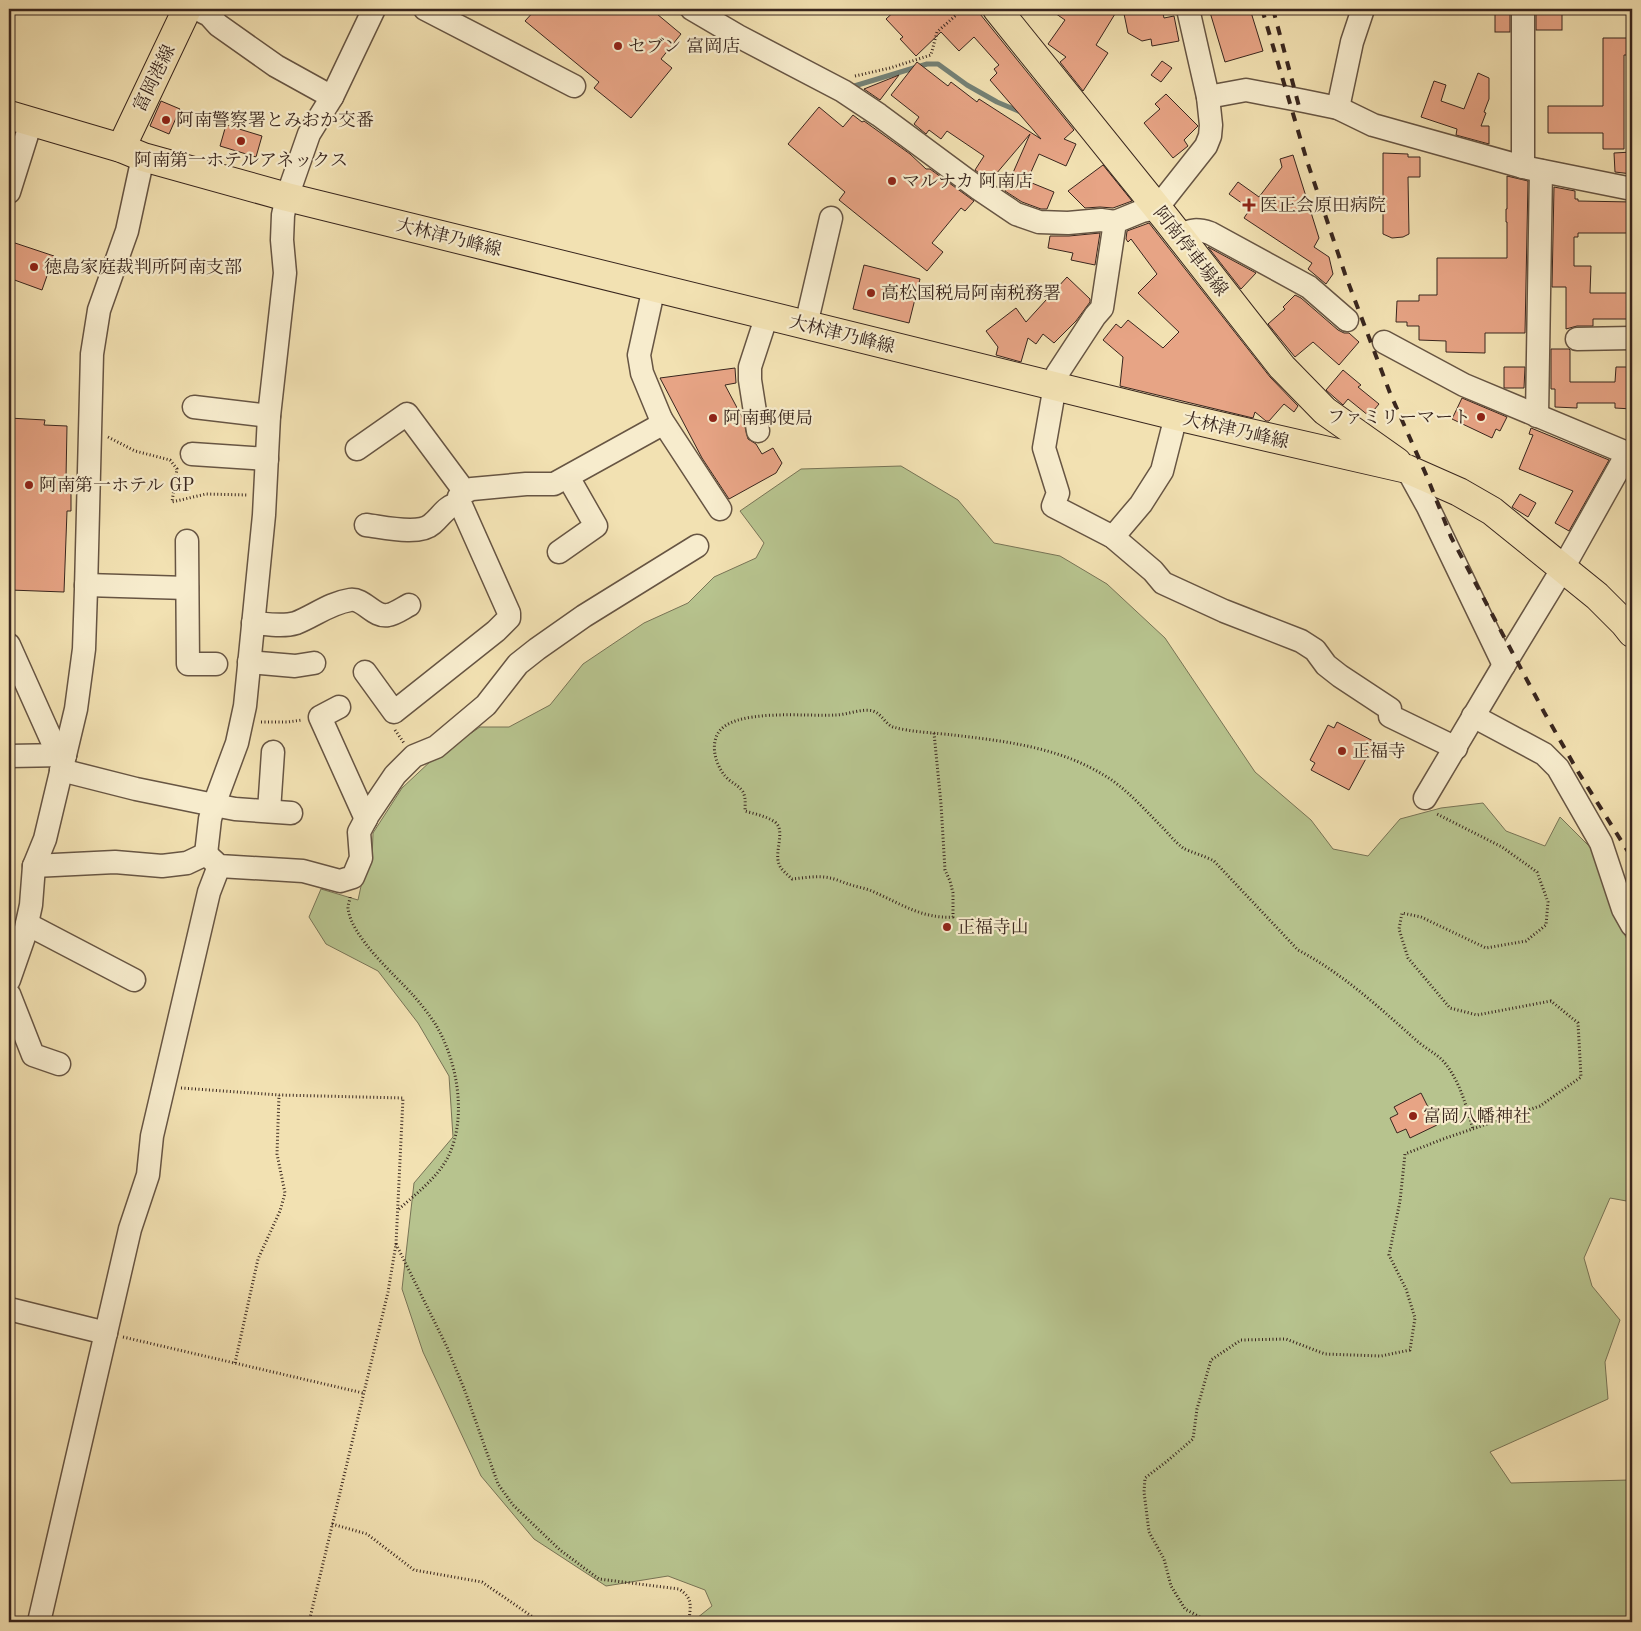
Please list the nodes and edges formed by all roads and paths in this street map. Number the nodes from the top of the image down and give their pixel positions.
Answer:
1 (187, 9) edge
2 (197, 9) edge
3 (374, 9) edge
4 (425, 9) edge
5 (692, 9) edge
6 (963, 9) edge
7 (996, 9) edge
8 (1188, 9) edge
9 (1364, 9) edge
10 (1523, 9) edge
11 (574, 86) dead end
12 (834, 87) junction
13 (332, 97) junction
14 (1208, 97) junction
15 (1338, 108) junction
16 (20, 119) edge
17 (132, 152) junction
18 (1532, 169) junction
19 (1632, 189) edge
20 (9, 192) edge
21 (286, 197) junction
22 (1157, 208) junction
23 (831, 218) dead end
24 (1115, 222) junction
25 (1179, 236) junction
26 (654, 287) junction
27 (767, 315) junction
28 (1347, 320) dead end
29 (806, 325) junction
30 (1632, 338) edge
31 (1577, 339) dead end
32 (1384, 342) dead end
33 (1055, 385) junction
34 (194, 407) dead end
35 (269, 416) junction
36 (1176, 416) junction
37 (1537, 416) junction
38 (661, 419) junction
39 (90, 427) junction
40 (758, 431) dead end
41 (357, 449) dead end
42 (192, 454) dead end
43 (1631, 455) edge
44 (267, 459) junction
45 (1407, 470) junction
46 (568, 477) junction
47 (265, 495) junction
48 (462, 497) junction
49 (720, 508) dead end
50 (366, 525) dead end
51 (1113, 537) junction
52 (187, 541) dead end
53 (697, 546) dead end
54 (558, 552) dead end
55 (1563, 568) junction
56 (86, 585) junction
57 (187, 588) junction
58 (409, 605) dead end
59 (253, 623) junction
60 (1632, 633) edge
61 (9, 645) edge
62 (249, 662) junction
63 (314, 663) dead end
64 (216, 664) dead end
65 (1504, 665) junction
66 (365, 672) dead end
67 (340, 707) dead end
68 (394, 712) junction
69 (1473, 716) junction
70 (320, 717) junction
71 (242, 722) junction
72 (934, 733) junction
73 (1456, 748) junction
74 (273, 752) dead end
75 (9, 756) edge
76 (414, 756) junction
77 (63, 763) junction
78 (1425, 798) joint
79 (214, 805) junction
80 (366, 819) junction
81 (212, 860) junction
82 (34, 866) junction
83 (352, 877) junction
84 (27, 924) junction
85 (1632, 925) edge
86 (9, 980) edge
87 (134, 980) dead end
88 (9, 994) edge
89 (59, 1064) dead end
90 (165, 1086) junction
91 (279, 1095) junction
92 (1473, 1129) junction
93 (398, 1209) junction
94 (396, 1244) junction
95 (9, 1309) edge
96 (106, 1333) junction
97 (235, 1363) junction
98 (363, 1393) junction
99 (332, 1524) junction
100 (40, 1622) edge
101 (309, 1622) edge
102 (540, 1622) edge
103 (690, 1622) edge
104 (1209, 1622) edge

1 - 17 main road, 富岡港線
2 - 13 street
3 - 13 street
4 - 11 street
5 - 12 street
6 - 12 path
7 - 22 main road, 阿南停車場線
8 - 14 street
9 - 15 street
10 - 18 street
12 - 24 street
13 - 21 street
14 - 15 street
14 - 22 street
15 - 18 street
16 - 17 main road, 大林津乃峰線
16 - 20 street
17 - 21 main road, 大林津乃峰線
17 - 39 street
18 - 19 street
18 - 37 street
21 - 26 main road, 大林津乃峰線
21 - 35 street
22 - 24 street
22 - 25 main road, 阿南停車場線
23 - 29 street
24 - 33 street
25 - 28 street
25 - 45 main road, 阿南停車場線
26 - 27 main road, 大林津乃峰線
26 - 38 street
27 - 29 main road, 大林津乃峰線
27 - 40 street
29 - 33 main road, 大林津乃峰線
30 - 31 street
32 - 37 street
33 - 36 main road, 大林津乃峰線
33 - 51 street
34 - 35 street
35 - 44 street
36 - 45 main road, 大林津乃峰線
36 - 51 street
37 - 43 street
38 - 46 street
38 - 49 street
39 - 47 path
39 - 56 street
41 - 48 street
42 - 44 street
43 - 55 street
44 - 47 street
45 - 55 main road, 大林津乃峰線
45 - 65 street
46 - 48 street
46 - 54 street
47 - 59 street
48 - 50 street
48 - 68 street
51 - 73 street
52 - 57 street
53 - 76 street
55 - 60 main road, 大林津乃峰線
55 - 65 street
56 - 57 street
56 - 77 street
57 - 64 street
58 - 59 street
59 - 62 street
61 - 77 street
62 - 63 street
62 - 71 street
65 - 69 street
66 - 68 street
67 - 70 street
68 - 76 path
69 - 73 street
69 - 85 street
70 - 71 path
70 - 80 street
71 - 79 street
72 - 72 path
72 - 92 path
73 - 78 street
74 - 79 street
75 - 77 street
76 - 80 street
77 - 79 street
77 - 82 street
78 - 92 path
79 - 81 street
80 - 83 street
81 - 82 street
81 - 83 street
81 - 90 street
82 - 84 street
83 - 93 path
84 - 86 street
84 - 87 street
88 - 89 street
90 - 91 path
90 - 96 street
91 - 93 path
91 - 97 path
92 - 104 path
93 - 94 path
94 - 98 path
94 - 103 path
95 - 96 street
96 - 97 path
96 - 100 street
97 - 98 path
98 - 99 path
99 - 101 path
99 - 102 path

